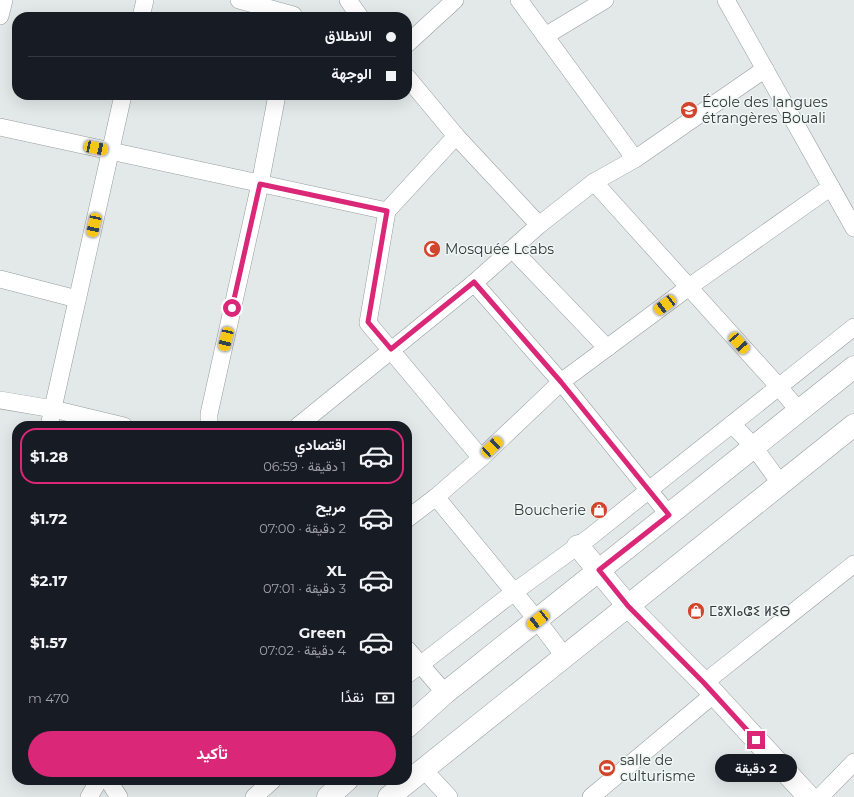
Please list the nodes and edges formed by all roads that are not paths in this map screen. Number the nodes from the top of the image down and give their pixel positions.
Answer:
1 (4, 0) edge
2 (145, 0) edge
3 (239, 0) edge
4 (348, 0) edge
5 (455, 0) edge
6 (519, 0) edge
7 (605, 0) edge
8 (726, 0) edge
9 (142, 12) edge
10 (282, 12) edge
11 (356, 12) edge
12 (0, 16) edge
13 (545, 36) junction
14 (412, 39) edge
15 (765, 69) junction
16 (412, 83) edge
17 (122, 100) edge
18 (277, 100) edge
19 (0, 127) edge
20 (456, 136) junction
21 (110, 151) junction
22 (635, 159) junction
23 (594, 182) junction
24 (260, 184) junction
25 (831, 187) junction
26 (387, 211) junction
27 (539, 225) junction
28 (854, 228) edge
29 (512, 249) junction
30 (0, 279) edge
31 (474, 282) junction
32 (689, 287) junction
33 (77, 299) junction
34 (854, 327) edge
35 (607, 348) junction
36 (391, 349) junction
37 (854, 367) edge
38 (561, 382) junction
39 (779, 387) junction
40 (0, 400) edge
41 (54, 409) junction
42 (798, 412) junction
43 (50, 421) edge
44 (103, 421) edge
45 (209, 421) edge
46 (304, 421) edge
47 (732, 424) junction
48 (854, 425) edge
49 (754, 447) junction
50 (481, 458) junction
51 (780, 483) junction
52 (648, 490) junction
53 (436, 498) junction
54 (412, 515) edge
55 (669, 515) junction
56 (578, 546) junction
57 (854, 564) edge
58 (599, 570) junction
59 (514, 592) junction
60 (628, 606) junction
61 (538, 620) junction
62 (412, 655) edge
63 (565, 658) junction
64 (421, 665) junction
65 (412, 671) edge
66 (709, 688) junction
67 (444, 693) junction
68 (412, 722) edge
69 (854, 762) edge
70 (415, 772) edge
71 (96, 785) edge
72 (111, 785) edge
73 (267, 785) edge
74 (341, 785) edge
75 (401, 785) edge
76 (89, 797) edge
77 (119, 797) edge
78 (254, 797) edge
79 (328, 797) edge
80 (389, 797) edge
81 (450, 797) edge
82 (591, 797) edge
83 (809, 797) edge
84 (820, 797) edge

1 - 12 street
2 - 9 street
3 - 10 street
4 - 11 street
5 - 14 street
6 - 13 street
7 - 13 street
8 - 15 street
13 - 22 street
15 - 22 street
15 - 25 street
16 - 20 street
17 - 21 street
18 - 24 street
19 - 21 street
20 - 26 street
20 - 27 street
21 - 24 street
21 - 33 street
22 - 23 street
23 - 27 street
23 - 32 street
24 - 26 street
24 - 45 street
25 - 28 street
25 - 32 street
26 - 36 street
27 - 29 street
29 - 31 street
29 - 35 street
30 - 33 street
31 - 36 street
31 - 38 street
32 - 35 street
32 - 39 street
33 - 41 street
34 - 39 street
35 - 38 street
36 - 46 street
36 - 50 street
37 - 42 main road
38 - 50 street
38 - 52 street
39 - 42 street
39 - 47 street
40 - 41 street
41 - 43 street
41 - 44 street
42 - 49 main road
47 - 49 street
47 - 52 street
48 - 51 main road
49 - 51 street
49 - 55 main road
50 - 53 street
51 - 60 main road
52 - 55 street
52 - 56 street
53 - 54 street
53 - 59 street
55 - 58 main road
56 - 58 main road
56 - 59 street
57 - 66 street
58 - 60 main road
58 - 61 main road
59 - 61 street
59 - 64 street
60 - 63 main road
60 - 66 main road
61 - 63 street
61 - 67 main road
62 - 64 street
63 - 70 main road
64 - 65 street
64 - 67 street
66 - 82 street
66 - 83 main road
67 - 68 main road
69 - 84 street
70 - 81 street
71 - 76 street
72 - 77 street
73 - 78 street
74 - 79 main road
75 - 80 main road

